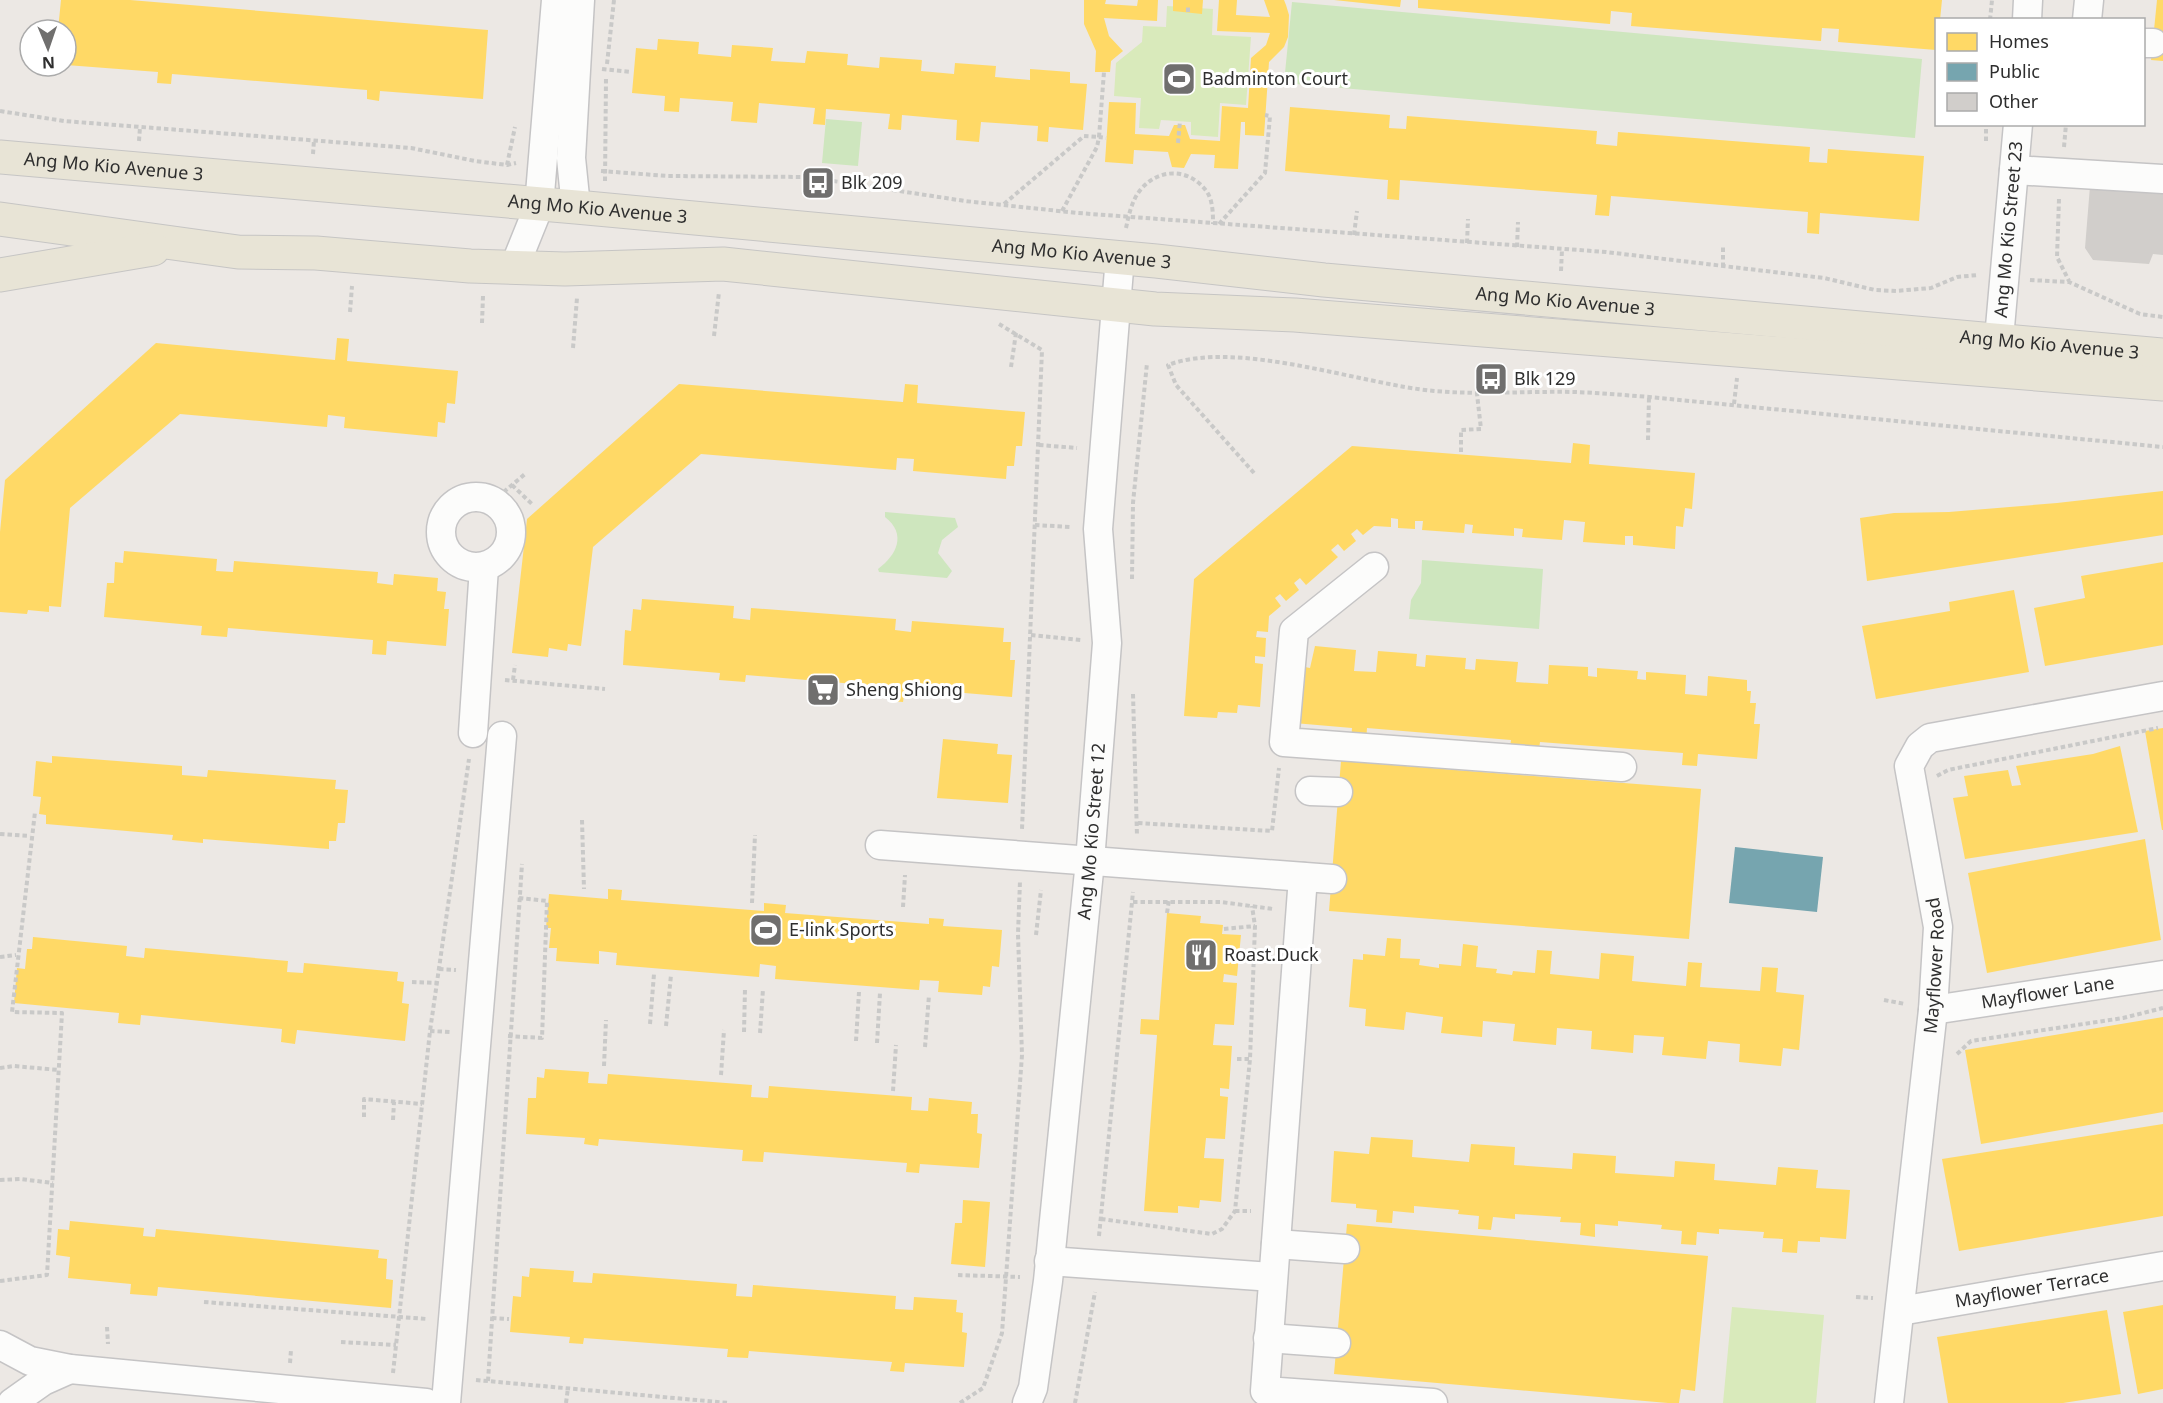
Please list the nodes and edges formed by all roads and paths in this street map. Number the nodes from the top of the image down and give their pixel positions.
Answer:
1 (556, 0) edge
2 (580, 0) edge
3 (614, 0) edge
4 (1992, 0) edge
5 (2028, 0) edge
6 (2089, 0) edge
7 (1990, 18) edge
8 (2026, 18) edge
9 (2087, 18) edge
10 (606, 70) junction
11 (631, 72) dead end
12 (1104, 72) dead end
13 (0, 111) edge
14 (1265, 115) dead end
15 (1180, 121) dead end
16 (2018, 126) edge
17 (2066, 126) edge
18 (1099, 137) junction
19 (1106, 138) dead end
20 (0, 142) edge
21 (1178, 143) dead end
22 (0, 157) edge
23 (58, 160) junction
24 (484, 161) dead end
25 (2013, 170) junction
26 (2062, 172) junction
27 (2163, 179) edge
28 (1003, 205) junction
29 (540, 206) junction
30 (576, 207) junction
31 (1357, 211) dead end
32 (1062, 212) junction
33 (1128, 217) junction
34 (0, 219) edge
35 (1468, 219) dead end
36 (1518, 222) dead end
37 (1216, 225) junction
38 (1354, 235) junction
39 (892, 236) junction
40 (187, 243) junction
41 (1467, 243) junction
42 (1517, 247) junction
43 (1723, 247) dead end
44 (1120, 257) junction
45 (514, 267) junction
46 (1723, 267) junction
47 (0, 275) edge
48 (2004, 279) junction
49 (888, 281) junction
50 (2069, 282) junction
51 (352, 285) dead end
52 (483, 294) dead end
53 (717, 300) dead end
54 (576, 301) dead end
55 (1117, 304) junction
56 (350, 312) dead end
57 (2163, 317) edge
58 (482, 323) dead end
59 (1016, 333) dead end
60 (714, 336) dead end
61 (573, 348) dead end
62 (1998, 355) junction
63 (2163, 355) edge
64 (1011, 367) dead end
65 (2163, 384) edge
66 (1477, 394) junction
67 (1649, 397) junction
68 (1648, 440) dead end
69 (1039, 445) dead end
70 (2163, 447) edge
71 (1079, 448) dead end
72 (1461, 452) dead end
73 (1254, 473) dead end
74 (525, 474) dead end
75 (512, 485) junction
76 (532, 504) dead end
77 (511, 525) junction
78 (1035, 525) dead end
79 (1098, 530) junction
80 (484, 567) junction
81 (1374, 567) dead end
82 (1031, 635) dead end
83 (1107, 643) junction
84 (515, 665) dead end
85 (477, 677) junction
86 (513, 680) junction
87 (604, 689) dead end
88 (2163, 696) edge
89 (2163, 727) edge
90 (473, 733) joint
91 (502, 736) dead end
92 (1313, 744) junction
93 (1622, 767) dead end
94 (1932, 786) dead end
95 (1310, 791) dead end
96 (1338, 792) dead end
97 (35, 812) dead end
98 (582, 820) dead end
99 (1138, 823) dead end
100 (0, 834) edge
101 (755, 835) dead end
102 (30, 836) junction
103 (880, 845) dead end
104 (1090, 861) junction
105 (522, 863) dead end
106 (905, 871) dead end
107 (1303, 877) junction
108 (1332, 879) dead end
109 (584, 889) dead end
110 (1041, 890) dead end
111 (532, 899) dead end
112 (1169, 900) junction
113 (1133, 902) dead end
114 (752, 903) dead end
115 (903, 907) dead end
116 (1167, 913) dead end
117 (1256, 926) junction
118 (1224, 929) dead end
119 (1036, 935) dead end
120 (16, 955) junction
121 (0, 957) edge
122 (654, 974) dead end
123 (671, 975) dead end
124 (2163, 975) edge
125 (412, 982) dead end
126 (438, 982) junction
127 (745, 989) dead end
128 (763, 989) dead end
129 (859, 992) dead end
130 (880, 993) dead end
131 (929, 995) dead end
132 (2163, 1008) edge
133 (1933, 1010) junction
134 (606, 1020) dead end
135 (650, 1024) dead end
136 (666, 1026) dead end
137 (724, 1030) dead end
138 (744, 1032) dead end
139 (760, 1033) dead end
140 (511, 1036) junction
141 (856, 1041) dead end
142 (877, 1043) dead end
143 (896, 1045) dead end
144 (925, 1047) dead end
145 (1237, 1059) dead end
146 (1250, 1059) junction
147 (1956, 1063) dead end
148 (604, 1066) dead end
149 (0, 1068) edge
150 (59, 1070) junction
151 (721, 1075) dead end
152 (893, 1091) dead end
153 (394, 1102) junction
154 (422, 1104) junction
155 (364, 1117) dead end
156 (393, 1120) dead end
157 (0, 1180) edge
158 (53, 1184) junction
159 (1101, 1219) dead end
160 (1276, 1244) junction
161 (1345, 1249) dead end
162 (1049, 1261) junction
163 (2163, 1266) edge
164 (958, 1275) dead end
165 (1004, 1275) dead end
166 (1273, 1277) junction
167 (0, 1281) edge
168 (204, 1302) dead end
169 (1900, 1311) junction
170 (398, 1317) junction
171 (492, 1318) junction
172 (509, 1319) dead end
173 (453, 1320) junction
174 (107, 1327) dead end
175 (1269, 1338) junction
176 (108, 1341) dead end
177 (341, 1342) dead end
178 (1336, 1343) dead end
179 (0, 1345) edge
180 (396, 1345) junction
181 (291, 1350) dead end
182 (290, 1367) dead end
183 (70, 1369) junction
184 (393, 1374) dead end
185 (488, 1381) dead end
186 (568, 1388) dead end
187 (221, 1394) edge
188 (12, 1403) edge
189 (426, 1403) edge
190 (446, 1403) edge
191 (566, 1403) edge
192 (1027, 1403) edge
193 (1433, 1403) edge
194 (1889, 1403) edge

1 - 29 street
2 - 30 street
3 - 10 path
4 - 7 path
5 - 8 street
6 - 9 street
10 - 11 path
10 - 28 path
12 - 18 path
13 - 24 path
14 - 37 path
15 - 21 path
16 - 25 street, Ang Mo Kio Street 23
17 - 26 path
18 - 19 path
18 - 28 path
18 - 32 path
20 - 23 main road
22 - 23 main road, Ang Mo Kio Avenue 3
23 - 29 main road, Ang Mo Kio Avenue 3
25 - 26 street
25 - 48 street, Ang Mo Kio Street 23
26 - 27 street
26 - 50 path
28 - 32 path
29 - 30 main road, Ang Mo Kio Avenue 3
29 - 45 street
30 - 39 main road, Ang Mo Kio Avenue 3
31 - 38 path
32 - 33 path
33 - 37 path
33 - 37 path
33 - 44 path
34 - 40 main road, Ang Mo Kio Avenue 3
35 - 41 path
36 - 42 path
37 - 38 path
38 - 41 path
39 - 44 main road, Ang Mo Kio Avenue 3
39 - 49 main road
40 - 45 main road, Ang Mo Kio Avenue 3
40 - 47 main road
41 - 42 path
42 - 46 path
43 - 46 path
44 - 55 street, Ang Mo Kio Street 12
44 - 62 main road, Ang Mo Kio Avenue 3
45 - 49 main road, Ang Mo Kio Avenue 3
46 - 48 path
48 - 50 path
48 - 62 street, Ang Mo Kio Street 23
49 - 55 main road, Ang Mo Kio Avenue 3
50 - 57 path
51 - 56 path
52 - 58 path
53 - 60 path
54 - 61 path
55 - 62 main road, Ang Mo Kio Avenue 3
55 - 79 street, Ang Mo Kio Street 12
59 - 64 path
62 - 63 main road, Ang Mo Kio Avenue 3
62 - 65 main road, Ang Mo Kio Avenue 3
66 - 67 path
66 - 72 path
66 - 73 path
67 - 68 path
67 - 70 path
69 - 71 path
74 - 75 path
75 - 76 path
75 - 77 path
77 - 80 street
77 - 80 street
78 - 79 path
79 - 83 street, Ang Mo Kio Street 12
80 - 85 street
81 - 92 street
82 - 83 path
83 - 104 street, Ang Mo Kio Street 12
84 - 86 path
85 - 86 path
85 - 90 street
86 - 87 path
88 - 133 street, Mayflower Road
89 - 94 path
90 - 126 path
91 - 173 street
92 - 93 street
92 - 99 path
95 - 96 street
97 - 102 path
98 - 109 path
100 - 102 path
101 - 114 path
102 - 120 path
103 - 104 street
104 - 107 street
104 - 162 street, Ang Mo Kio Street 12
105 - 140 path
106 - 115 path
107 - 108 street
107 - 160 street
110 - 119 path
111 - 140 path
112 - 113 path
112 - 116 path
112 - 117 path
117 - 118 path
117 - 146 path
120 - 121 path
120 - 150 path
122 - 135 path
123 - 136 path
124 - 133 street, Mayflower Lane
125 - 126 path
126 - 154 path
127 - 138 path
128 - 139 path
129 - 141 path
130 - 142 path
131 - 144 path
132 - 147 path
133 - 169 street, Mayflower Road
134 - 148 path
137 - 151 path
140 - 171 path
143 - 152 path
145 - 146 path
146 - 159 path
149 - 150 path
150 - 158 path
153 - 154 path
153 - 155 path
153 - 156 path
154 - 170 path
157 - 158 path
158 - 167 path
160 - 161 street
160 - 166 street
162 - 166 street
162 - 192 street, Ang Mo Kio Street 12
163 - 169 street, Mayflower Terrace
164 - 165 path
166 - 175 street
168 - 170 path
169 - 194 street, Mayflower Road
170 - 173 path
170 - 180 path
171 - 172 path
171 - 185 path
173 - 190 street
174 - 176 path
175 - 178 street
175 - 193 street
177 - 180 path
179 - 183 street
180 - 184 path
181 - 182 path
183 - 187 street
183 - 188 street
186 - 191 path
187 - 189 street

